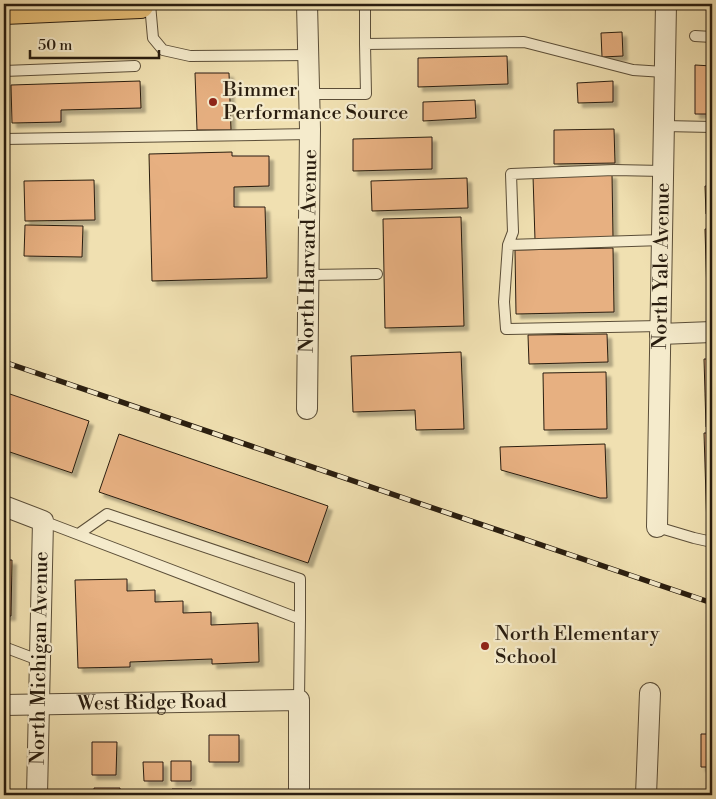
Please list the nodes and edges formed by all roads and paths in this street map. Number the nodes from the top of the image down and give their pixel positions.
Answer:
1 (140, 4) edge
2 (150, 4) edge
3 (307, 4) edge
4 (364, 4) edge
5 (666, 4) edge
6 (4, 10) edge
7 (695, 36) dead end
8 (712, 36) edge
9 (365, 44) junction
10 (308, 55) junction
11 (135, 66) dead end
12 (4, 71) edge
13 (664, 72) junction
14 (309, 94) junction
15 (664, 126) junction
16 (712, 127) edge
17 (310, 134) junction
18 (4, 139) edge
19 (663, 171) junction
20 (662, 240) junction
21 (508, 245) junction
22 (377, 274) dead end
23 (309, 275) junction
24 (660, 330) junction
25 (712, 332) edge
26 (307, 409) dead end
27 (4, 506) edge
28 (43, 521) junction
29 (656, 527) joint
30 (80, 534) junction
31 (712, 542) edge
32 (300, 619) junction
33 (4, 648) edge
34 (41, 660) junction
35 (650, 693) dead end
36 (299, 700) junction
37 (40, 704) junction
38 (4, 705) edge
39 (37, 795) edge
40 (299, 795) edge
41 (646, 795) edge

1 - 6 main road
2 - 10 lane
3 - 10 street, North Harvard Avenue
4 - 9 lane
5 - 13 street, North Yale Avenue
7 - 8 lane
9 - 13 lane
9 - 14 lane
10 - 14 street, North Harvard Avenue
11 - 12 lane
13 - 15 street, North Yale Avenue
14 - 17 street, North Harvard Avenue
15 - 16 lane
15 - 19 street, North Yale Avenue
17 - 18 lane
17 - 23 street, North Harvard Avenue
19 - 20 street, North Yale Avenue
19 - 21 lane
20 - 21 lane
20 - 24 street, North Yale Avenue
21 - 24 lane
22 - 23 lane
23 - 26 street, North Harvard Avenue
24 - 25 street
24 - 29 street, North Yale Avenue
27 - 28 street
28 - 30 lane
28 - 34 street, North Michigan Avenue
29 - 31 lane
30 - 32 lane
30 - 32 lane
32 - 36 lane
33 - 34 lane
34 - 37 street, North Michigan Avenue
35 - 41 street
36 - 37 street, West Ridge Road
36 - 40 street
37 - 38 street, West Ridge Road
37 - 39 street, North Michigan Avenue

